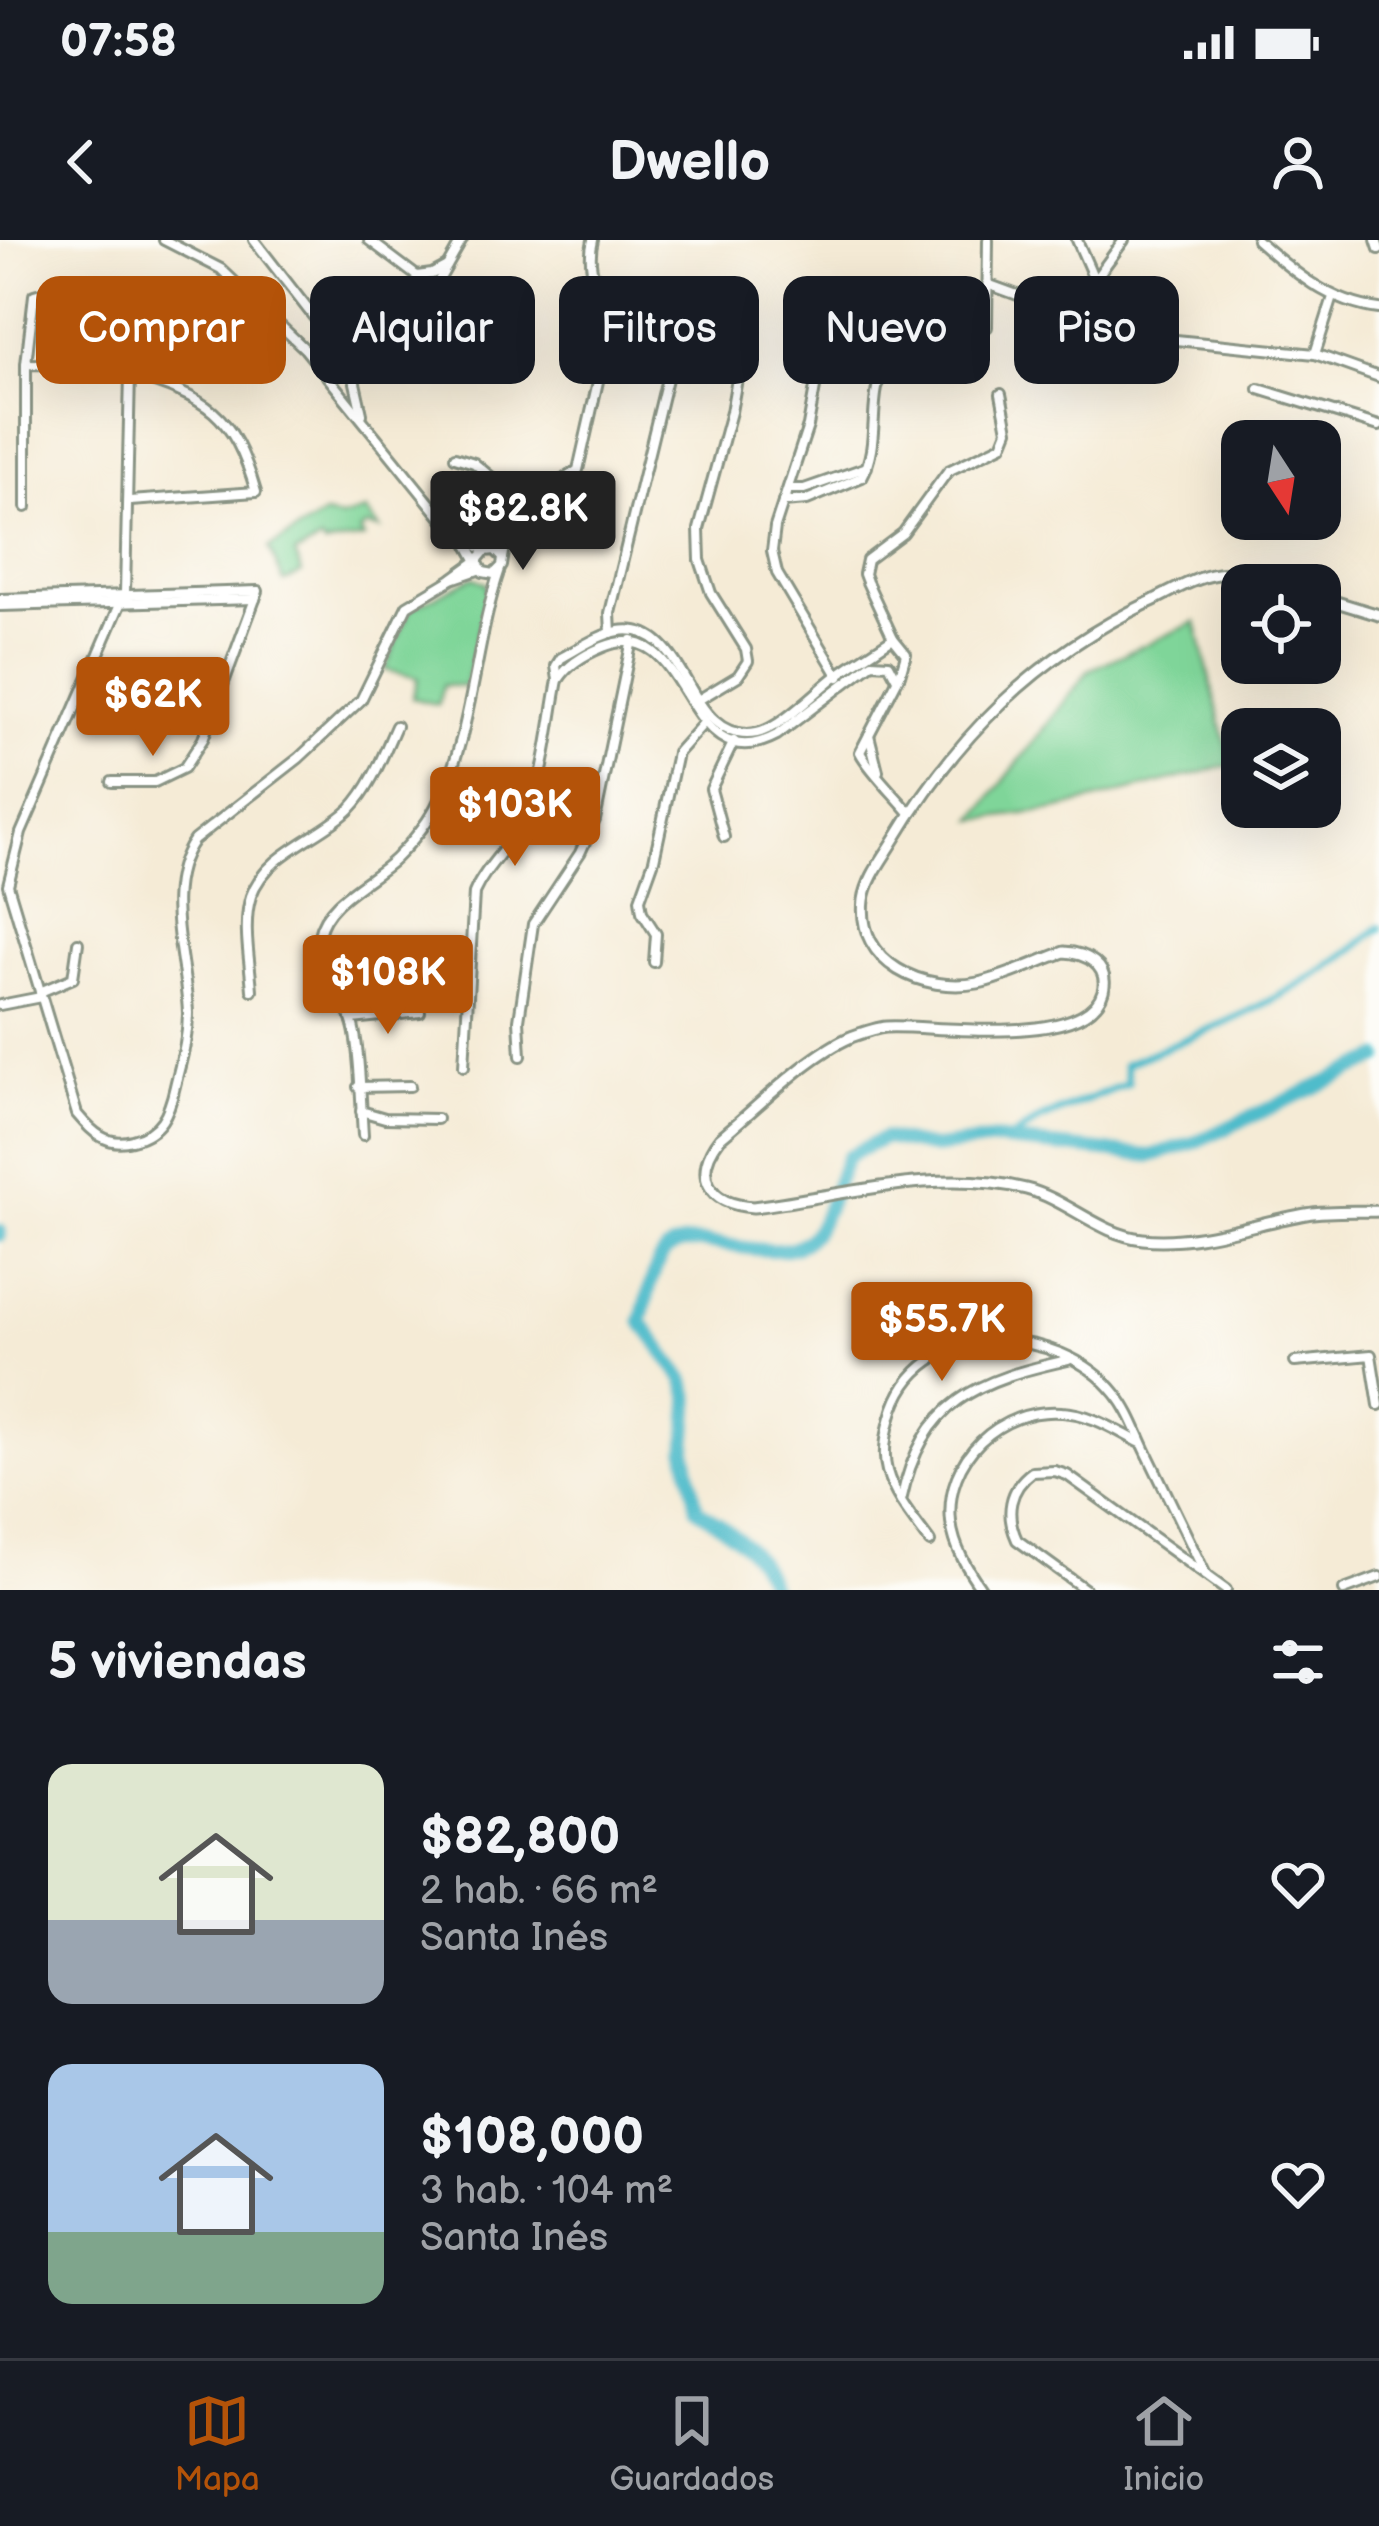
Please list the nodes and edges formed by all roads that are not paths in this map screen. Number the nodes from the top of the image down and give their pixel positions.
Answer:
1 (164, 240) edge
2 (254, 240) edge
3 (369, 240) edge
4 (461, 240) edge
5 (593, 240) edge
6 (988, 240) edge
7 (1077, 240) edge
8 (1124, 240) edge
9 (1257, 240) edge
10 (1376, 240) edge
11 (1379, 249) edge
12 (448, 265) junction
13 (417, 276) joint
14 (442, 276) edge
15 (990, 276) edge
16 (1092, 276) edge
17 (1097, 276) edge
18 (990, 285) edge
19 (1014, 293) edge
20 (36, 295) edge
21 (1334, 297) junction
22 (1379, 309) edge
23 (1179, 340) edge
24 (1316, 354) junction
25 (26, 364) junction
26 (36, 364) edge
27 (1379, 377) edge
28 (130, 384) edge
29 (162, 384) edge
30 (666, 384) edge
31 (736, 384) edge
32 (816, 384) edge
33 (877, 384) edge
34 (1258, 389) dead end
35 (1001, 394) dead end
36 (362, 416) junction
37 (1379, 426) edge
38 (455, 457) dead end
39 (868, 467) junction
40 (788, 489) junction
41 (130, 501) junction
42 (783, 502) junction
43 (522, 506) junction
44 (26, 507) dead end
45 (507, 536) junction
46 (502, 558) junction
47 (483, 560) junction
48 (500, 569) junction
49 (1221, 575) edge
50 (492, 595) junction
51 (123, 597) junction
52 (0, 602) edge
53 (1341, 603) edge
54 (1379, 615) edge
55 (611, 633) junction
56 (893, 638) junction
57 (632, 640) junction
58 (840, 679) junction
59 (558, 680) junction
60 (897, 681) junction
61 (695, 702) junction
62 (704, 724) junction
63 (396, 726) dead end
64 (734, 742) junction
65 (112, 782) dead end
66 (910, 813) junction
67 (724, 837) dead end
68 (4, 885) edge
69 (77, 943) dead end
70 (343, 947) dead end
71 (654, 962) dead end
72 (252, 990) dead end
73 (41, 995) junction
74 (334, 998) junction
75 (0, 1005) edge
76 (420, 1012) dead end
77 (352, 1019) junction
78 (521, 1056) dead end
79 (464, 1066) dead end
80 (410, 1086) dead end
81 (358, 1087) junction
82 (361, 1111) junction
83 (437, 1119) dead end
84 (363, 1136) dead end
85 (1379, 1211) edge
86 (1070, 1359) junction
87 (1295, 1362) dead end
88 (1379, 1406) edge
89 (1142, 1444) junction
90 (901, 1502) junction
91 (930, 1541) dead end
92 (1206, 1575) junction
93 (1379, 1577) edge
94 (982, 1590) edge
95 (1086, 1590) edge
96 (1226, 1590) edge
97 (1344, 1590) edge

1 - 36 street
2 - 36 street
3 - 13 street
4 - 12 street
5 - 43 street
6 - 15 street
7 - 16 street
8 - 17 street
9 - 21 street
10 - 11 street
12 - 13 street
12 - 14 street
18 - 19 street
20 - 25 street
21 - 22 street
21 - 24 street
23 - 24 street
24 - 27 street
25 - 26 street
25 - 44 street
28 - 41 street
29 - 41 street
30 - 55 street
31 - 61 street
32 - 40 street
33 - 39 street
34 - 37 street
35 - 56 street
36 - 47 street
38 - 43 street
39 - 40 street
39 - 42 street
40 - 42 street
41 - 51 street
42 - 58 street
43 - 45 street
45 - 46 street
45 - 47 street
46 - 47 street
46 - 48 street
47 - 48 street
47 - 50 street
47 - 73 street
48 - 50 street
49 - 66 street
50 - 74 street
51 - 52 street
51 - 65 street
51 - 68 street
53 - 54 street
55 - 59 street
55 - 61 street
56 - 58 street
56 - 60 street
57 - 59 street
57 - 61 street
57 - 78 street
58 - 60 street
58 - 61 street
58 - 64 street
59 - 79 street
60 - 66 street
61 - 62 street
62 - 64 street
62 - 71 street
63 - 72 street
64 - 67 street
66 - 85 street
68 - 73 street
69 - 73 street
70 - 74 street
73 - 75 street
74 - 77 street
76 - 77 street
77 - 81 street
80 - 81 street
81 - 82 street
82 - 83 street
82 - 84 street
86 - 89 street
86 - 90 street
86 - 90 street
87 - 88 street
89 - 92 street
89 - 94 street
90 - 91 street
92 - 95 street
92 - 96 street
93 - 97 street

